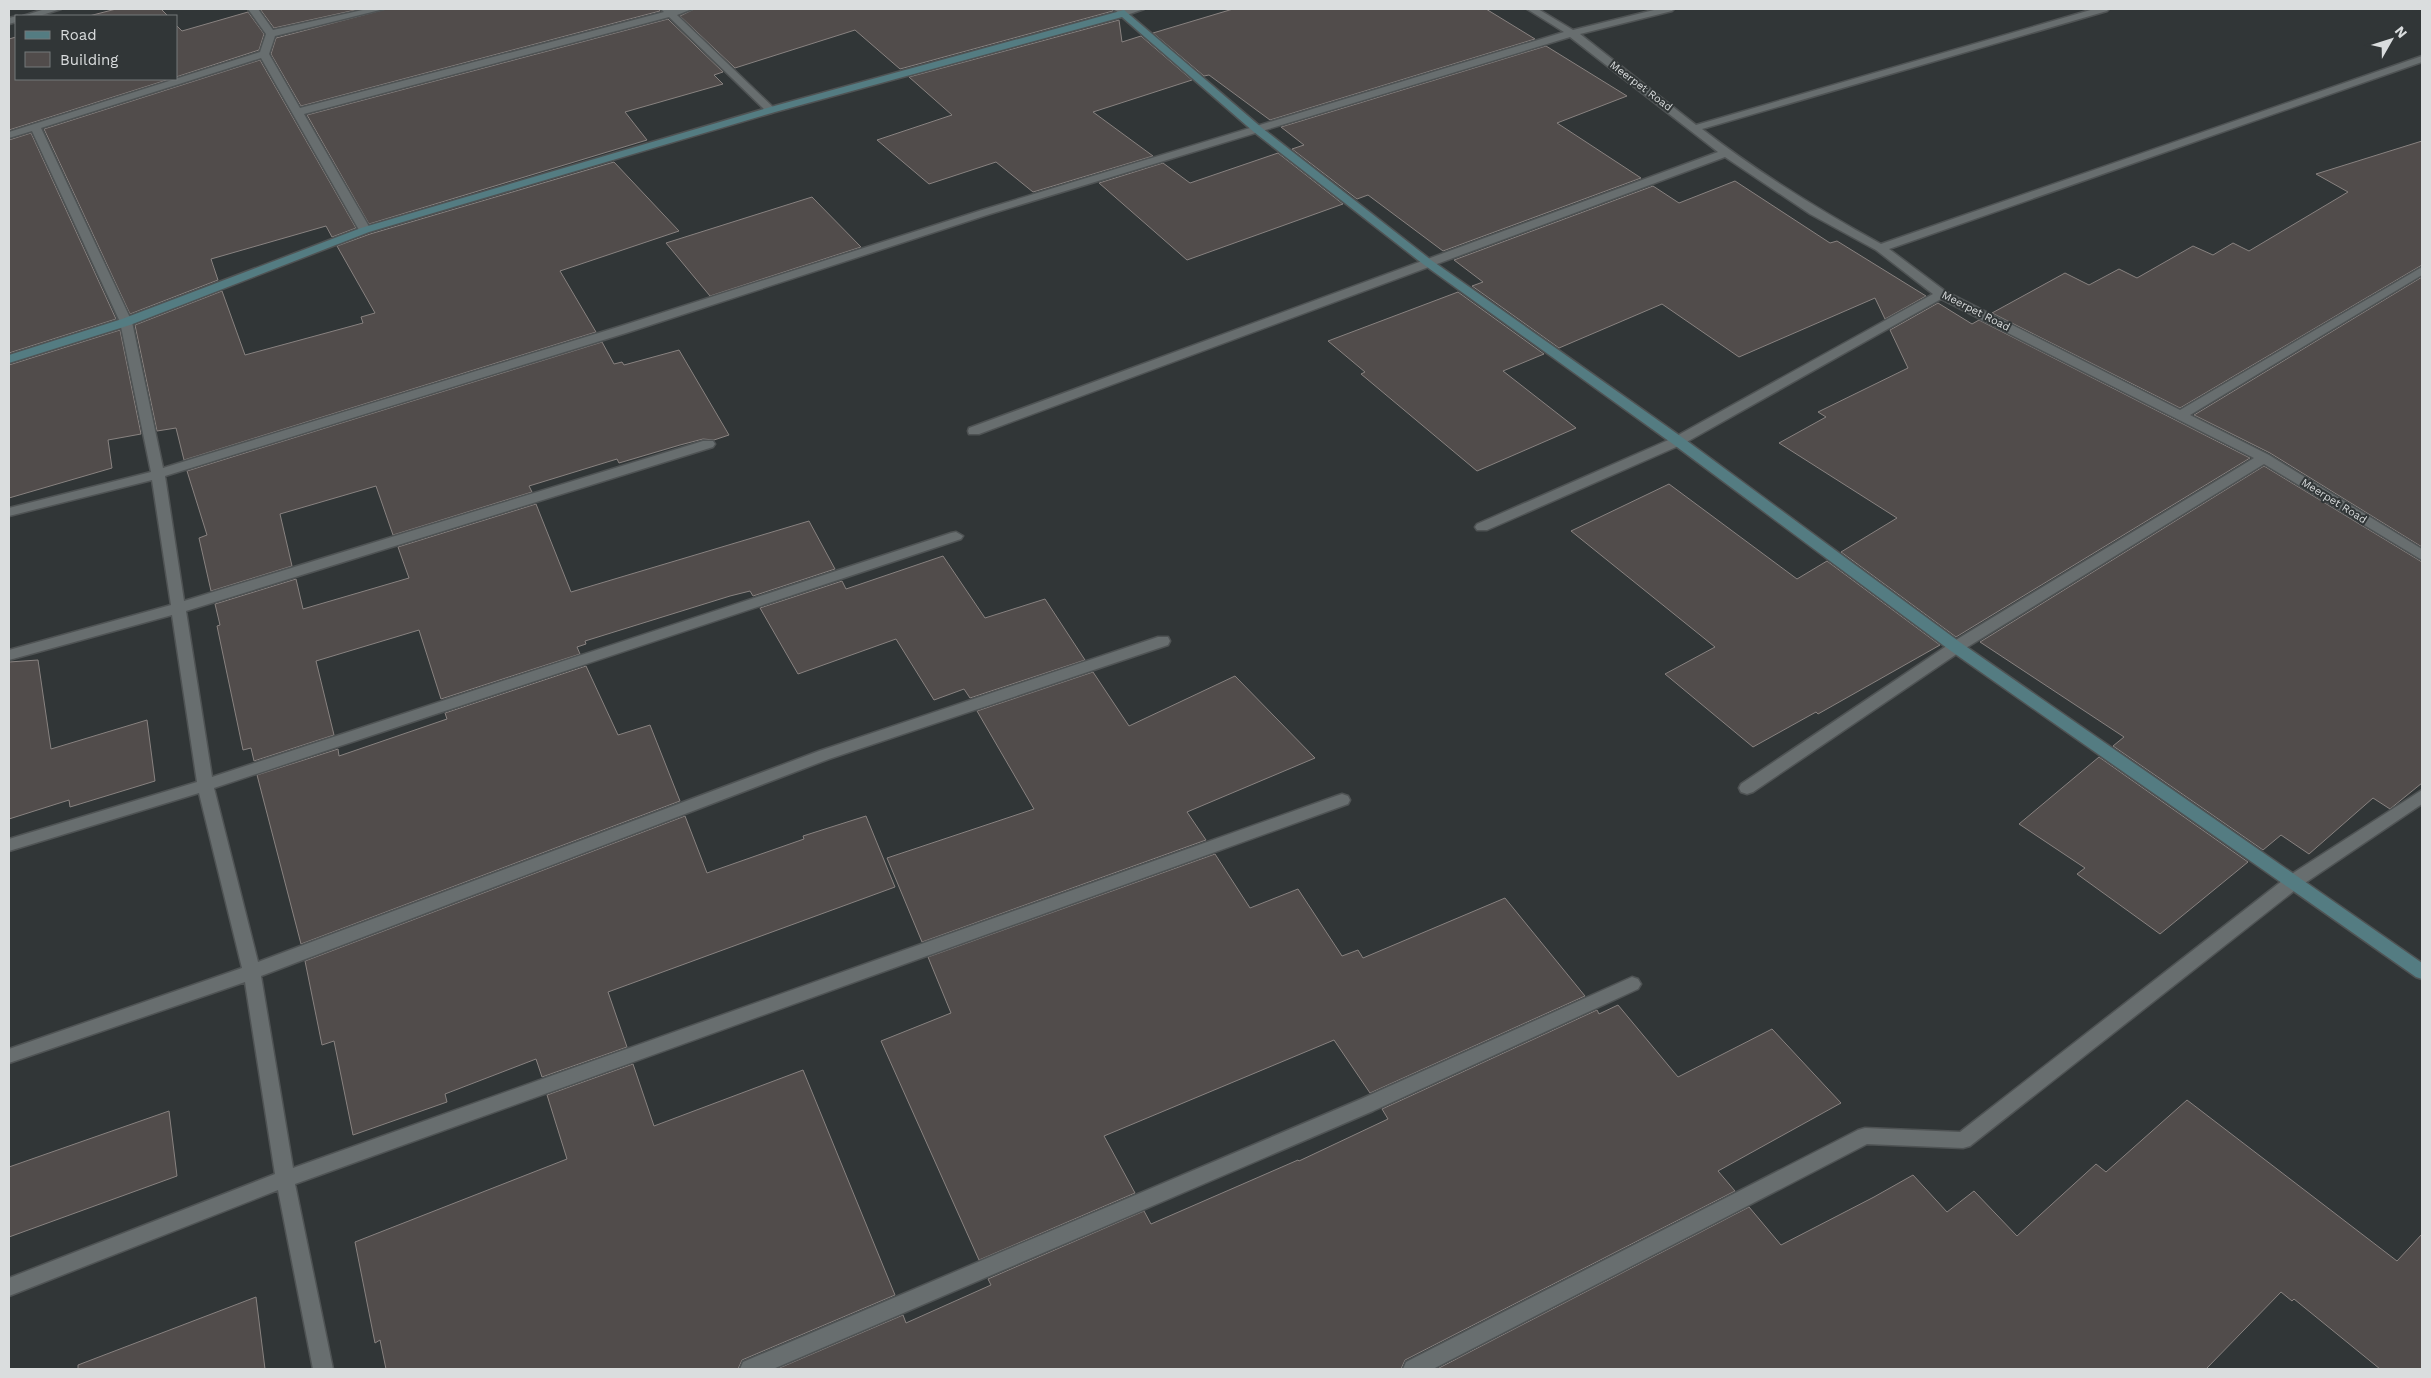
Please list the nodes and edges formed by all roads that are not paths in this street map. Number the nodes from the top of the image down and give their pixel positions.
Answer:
1 (56, 9) edge
2 (252, 9) edge
3 (379, 9) edge
4 (687, 9) edge
5 (1139, 9) edge
6 (1532, 9) edge
7 (1669, 9) edge
8 (2104, 9) edge
9 (668, 11) edge
10 (1121, 11) edge
11 (32, 15) edge
12 (1572, 33) junction
13 (271, 34) junction
14 (264, 54) junction
15 (2422, 59) edge
16 (771, 110) junction
17 (298, 112) junction
18 (36, 128) junction
19 (1696, 128) junction
20 (1258, 130) junction
21 (9, 135) edge
22 (1726, 153) junction
23 (365, 230) junction
24 (1880, 248) junction
25 (1427, 262) junction
26 (2422, 270) edge
27 (1941, 294) junction
28 (126, 322) junction
29 (9, 358) edge
30 (2180, 416) junction
31 (974, 431) dead end
32 (1678, 441) junction
33 (708, 444) dead end
34 (2264, 458) junction
35 (158, 474) junction
36 (9, 512) edge
37 (1482, 528) dead end
38 (956, 536) dead end
39 (2422, 555) edge
40 (179, 608) junction
41 (1163, 641) dead end
42 (1956, 647) junction
43 (9, 656) edge
44 (205, 786) junction
45 (1747, 788) dead end
46 (2422, 796) edge
47 (1342, 800) dead end
48 (9, 845) edge
49 (2293, 882) junction
50 (252, 972) junction
51 (2422, 972) edge
52 (1632, 984) dead end
53 (9, 1056) edge
54 (285, 1179) junction
55 (9, 1287) edge
56 (323, 1369) edge
57 (750, 1369) edge
58 (1413, 1369) edge

1 - 11 street
2 - 13 street
3 - 13 street
4 - 9 street
5 - 10 street
6 - 12 street, Meerpet Road
7 - 12 street
8 - 19 street
9 - 16 street
9 - 17 street
10 - 16 street
10 - 20 street
12 - 19 street, Meerpet Road
12 - 20 street
13 - 14 street
14 - 17 street
14 - 18 street
15 - 24 street
16 - 23 street
17 - 23 street
18 - 21 street
18 - 28 street
19 - 22 street, Meerpet Road
20 - 25 street
20 - 35 street
22 - 24 street, Meerpet Road
22 - 25 street
23 - 28 street
24 - 27 street, Meerpet Road
25 - 31 street
25 - 32 street
26 - 30 street
27 - 30 street, Meerpet Road
27 - 32 street
28 - 29 street
28 - 35 street
30 - 34 street, Meerpet Road
32 - 37 street
32 - 42 street
33 - 40 street
34 - 39 street, Meerpet Road
34 - 42 street
35 - 36 street
35 - 40 street
38 - 44 street
40 - 43 street
40 - 44 street
41 - 50 street
42 - 45 street
42 - 49 street
44 - 48 street
44 - 50 street
46 - 49 street
47 - 54 street
49 - 51 street
49 - 58 street
50 - 53 street
50 - 54 street
52 - 57 street
54 - 55 street
54 - 56 street

